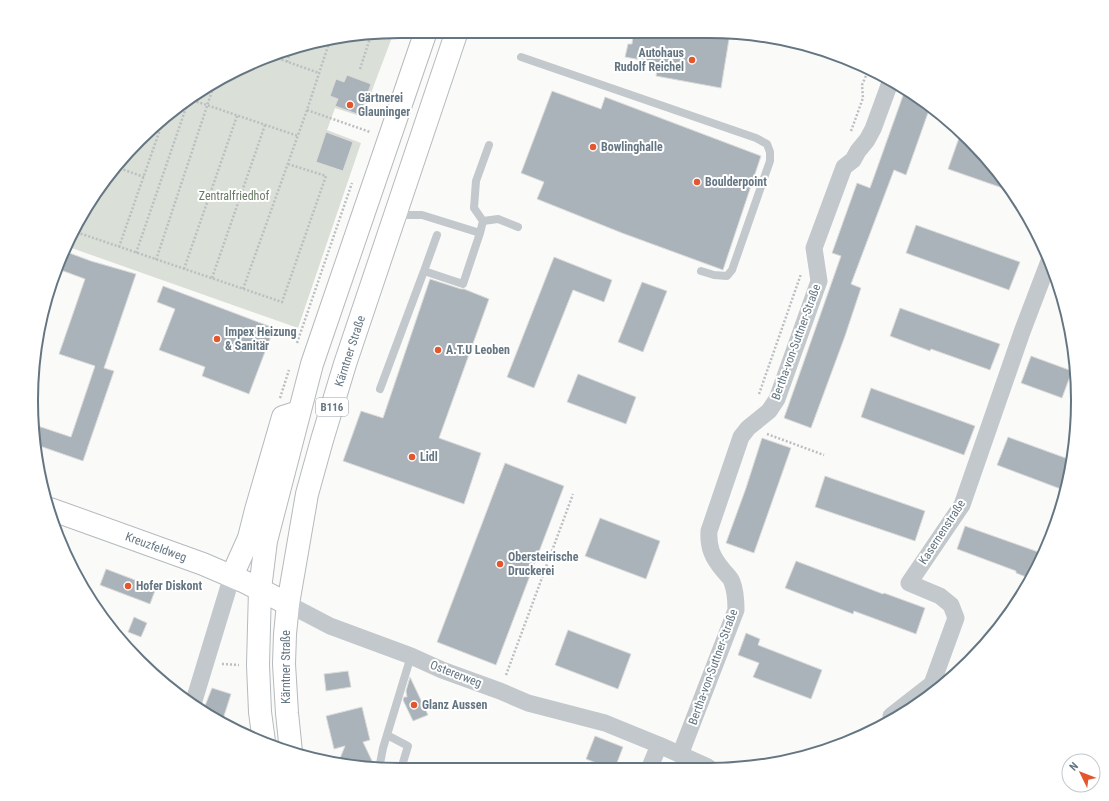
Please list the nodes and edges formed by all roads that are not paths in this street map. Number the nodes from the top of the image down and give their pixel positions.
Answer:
1 (424, 38) edge
2 (455, 38) edge
3 (521, 57) dead end
4 (889, 86) edge
5 (489, 145) dead end
6 (395, 215) junction
7 (483, 221) junction
8 (518, 227) dead end
9 (480, 233) junction
10 (437, 235) dead end
11 (1046, 269) edge
12 (701, 270) dead end
13 (424, 271) junction
14 (380, 389) dead end
15 (299, 412) junction
16 (55, 511) edge
17 (232, 576) junction
18 (260, 589) junction
19 (288, 604) junction
20 (411, 656) junction
21 (195, 699) edge
22 (908, 703) edge
23 (387, 734) junction
24 (263, 735) edge
25 (659, 745) junction
26 (290, 746) edge
27 (680, 755) junction
28 (380, 762) edge
29 (403, 763) edge
30 (652, 763) edge
31 (699, 763) edge

1 - 15 main road, B116
2 - 6 main road, Kärntner Straße / B116
3 - 12 lane
4 - 27 street, Bertha-von-Suttner-Straße
5 - 7 lane
6 - 9 lane
6 - 19 main road, Kärntner Straße / B116
7 - 8 lane
7 - 9 lane
9 - 13 lane
10 - 13 lane
11 - 22 street, Kasernenstraße
13 - 14 lane
15 - 17 main road
15 - 18 main road, B116
16 - 17 main road, Kreuzfeldweg
17 - 18 main road, Kreuzfeldweg
17 - 21 street
18 - 19 main road, Ostererweg
18 - 24 main road, B116
19 - 20 street, Ostererweg
19 - 26 main road, Kärntner Straße / B116
20 - 23 lane
20 - 25 street, Ostererweg
23 - 28 lane
23 - 29 lane
25 - 27 street, Ostererweg
25 - 30 street
27 - 31 street, Ostererweg

